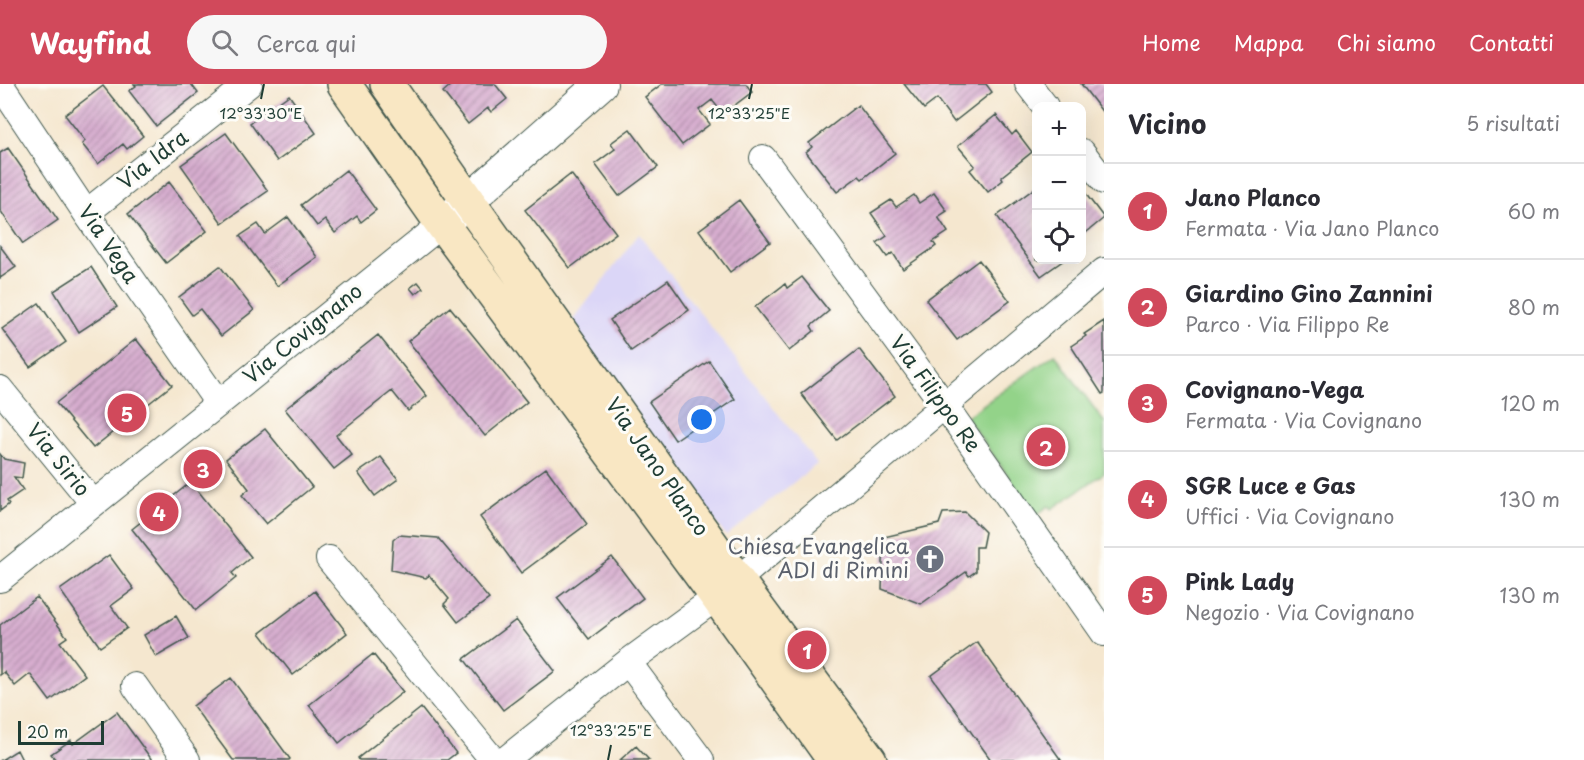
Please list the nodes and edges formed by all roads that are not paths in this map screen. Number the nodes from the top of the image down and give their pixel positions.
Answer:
1 (249, 84) edge
2 (344, 84) edge
3 (387, 84) edge
4 (601, 84) edge
5 (1028, 84) edge
6 (2, 91) edge
7 (1043, 102) edge
8 (1085, 156) edge
9 (763, 158) dead end
10 (1104, 181) edge
11 (468, 201) junction
12 (86, 213) junction
13 (442, 224) junction
14 (1104, 271) edge
15 (0, 389) edge
16 (218, 403) junction
17 (945, 406) junction
18 (93, 503) junction
19 (329, 559) dead end
20 (0, 579) edge
21 (727, 589) junction
22 (1104, 633) edge
23 (628, 662) junction
24 (135, 686) dead end
25 (187, 760) edge
26 (493, 760) edge
27 (505, 760) edge
28 (701, 760) edge
29 (834, 760) edge
30 (870, 760) edge

1 - 12 street, Via Idra
2 - 13 main road, Via Jano Planco
3 - 11 main road, Via Jano Planco
4 - 11 street, Via Covignano
5 - 7 street
6 - 12 street, Via Vega
8 - 10 street
9 - 17 street, Via Filippo Re
11 - 13 street, Via Covignano
11 - 21 main road, Via Jano Planco
12 - 16 street, Via Vega
13 - 16 street, Via Covignano
13 - 21 main road, Via Jano Planco
14 - 17 street
15 - 18 street, Via Sirio
16 - 18 street, Via Covignano
17 - 21 street
17 - 22 street, Via Filippo Re
18 - 20 street, Via Covignano
19 - 26 street
21 - 23 street
21 - 29 main road, Via Jano Planco
21 - 30 main road, Via Jano Planco
23 - 27 street
23 - 28 street
24 - 25 street

